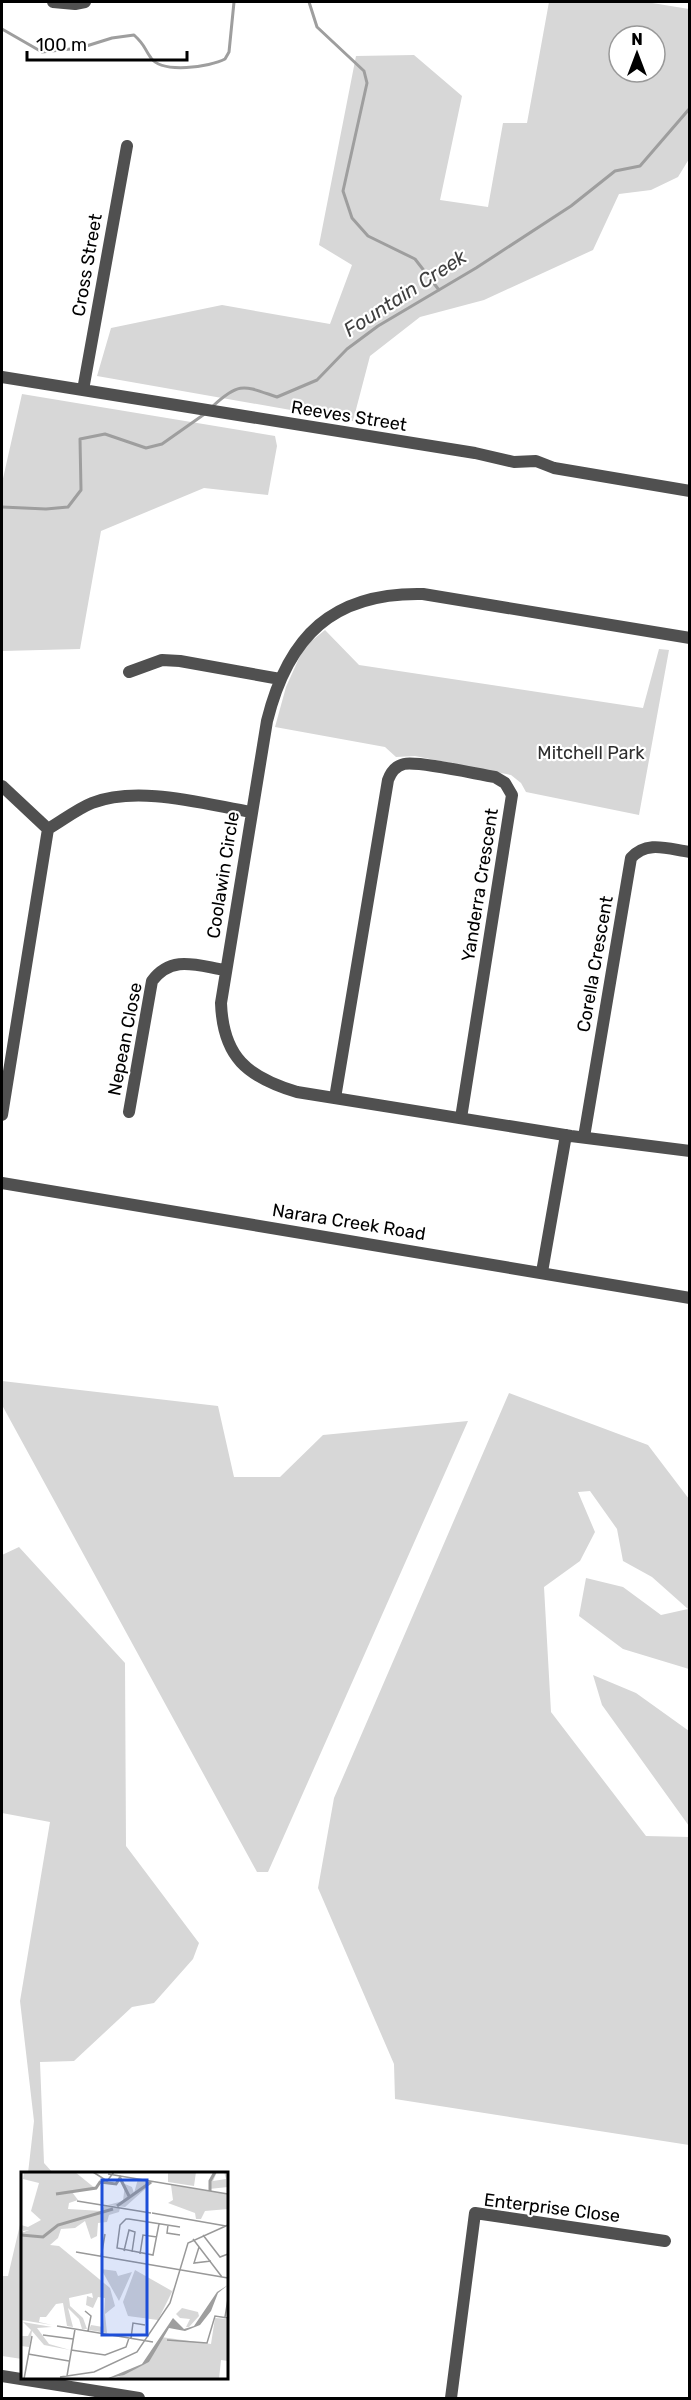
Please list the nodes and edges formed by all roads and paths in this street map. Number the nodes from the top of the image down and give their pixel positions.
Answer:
1 (53, 2) edge
2 (85, 2) edge
3 (127, 146) dead end
4 (2, 377) edge
5 (83, 390) junction
6 (690, 491) edge
7 (690, 638) edge
8 (129, 672) dead end
9 (280, 679) junction
10 (2, 786) edge
11 (252, 812) junction
12 (48, 830) junction
13 (690, 852) edge
14 (226, 970) junction
15 (335, 1098) junction
16 (129, 1112) dead end
17 (2, 1115) edge
18 (461, 1118) junction
19 (566, 1135) junction
20 (584, 1137) junction
21 (690, 1151) edge
22 (2, 1183) edge
23 (542, 1272) junction
24 (690, 1298) edge
25 (665, 2241) dead end
26 (2, 2376) edge
27 (139, 2398) edge
28 (451, 2398) edge

1 - 2 street
3 - 5 street, Cross Street
4 - 5 street, Reeves Street
5 - 6 street, Reeves Street
7 - 9 street, Coolawin Circle
8 - 9 street
9 - 11 street, Coolawin Circle
10 - 12 street
11 - 12 street
11 - 14 street, Coolawin Circle
12 - 17 street
13 - 20 street, Corella Crescent
14 - 15 street, Coolawin Circle
14 - 16 street, Nepean Close
15 - 18 street, Coolawin Circle
15 - 18 street, Yanderra Crescent
18 - 19 street, Coolawin Circle
19 - 20 street, Coolawin Circle
19 - 23 street
20 - 21 street, Coolawin Circle
22 - 23 street, Narara Creek Road
23 - 24 street, Narara Creek Road
25 - 28 street, Enterprise Close
26 - 27 street

